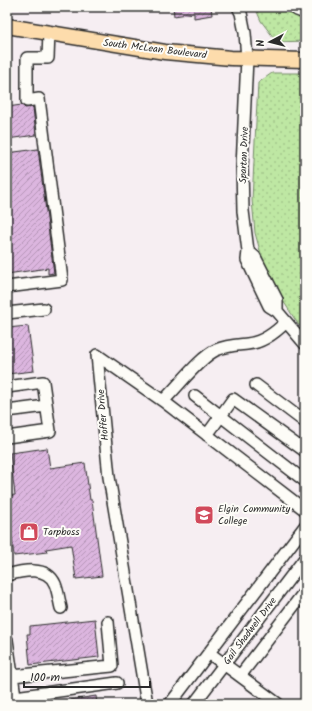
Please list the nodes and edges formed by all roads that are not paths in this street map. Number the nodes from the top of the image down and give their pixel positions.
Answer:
1 (238, 7) edge
2 (293, 7) edge
3 (305, 13) edge
4 (8, 28) edge
5 (48, 33) junction
6 (247, 58) junction
7 (305, 60) edge
8 (7, 287) edge
9 (44, 309) dead end
10 (7, 313) edge
11 (286, 322) junction
12 (305, 344) edge
13 (256, 385) dead end
14 (7, 387) edge
15 (195, 396) dead end
16 (163, 401) junction
17 (46, 406) junction
18 (7, 411) edge
19 (221, 416) junction
20 (305, 422) edge
21 (207, 435) junction
22 (7, 437) edge
23 (305, 451) edge
24 (305, 481) edge
25 (305, 510) edge
26 (305, 526) edge
27 (305, 558) edge
28 (268, 574) junction
29 (7, 575) edge
30 (283, 586) junction
31 (305, 591) edge
32 (61, 608) dead end
33 (108, 622) dead end
34 (7, 640) edge
35 (209, 653) junction
36 (225, 664) junction
37 (12, 676) junction
38 (240, 676) junction
39 (117, 683) dead end
40 (15, 700) edge
41 (147, 704) edge
42 (170, 704) edge
43 (194, 704) edge
44 (278, 704) edge

1 - 6 street, Spartan Drive
2 - 3 street
4 - 5 main road, South McLean Boulevard
5 - 6 main road, South McLean Boulevard
5 - 8 street
6 - 7 main road, South McLean Boulevard
6 - 11 street, Spartan Drive
9 - 10 street
11 - 12 street, Spartan Drive
11 - 16 street
13 - 20 street
14 - 17 street
15 - 19 street
16 - 21 street
16 - 41 street, Hoffer Drive
17 - 18 street
17 - 22 street
19 - 21 street
19 - 23 street
19 - 24 street
21 - 25 street
26 - 28 street
27 - 30 street, Gail Shadwell Drive
28 - 30 street
28 - 35 street
29 - 32 street
30 - 36 street, Gail Shadwell Drive
31 - 38 street
33 - 37 street
34 - 37 street
35 - 36 street
35 - 42 street
36 - 38 street
36 - 43 street, Gail Shadwell Drive
37 - 40 street
38 - 44 street
39 - 40 street

